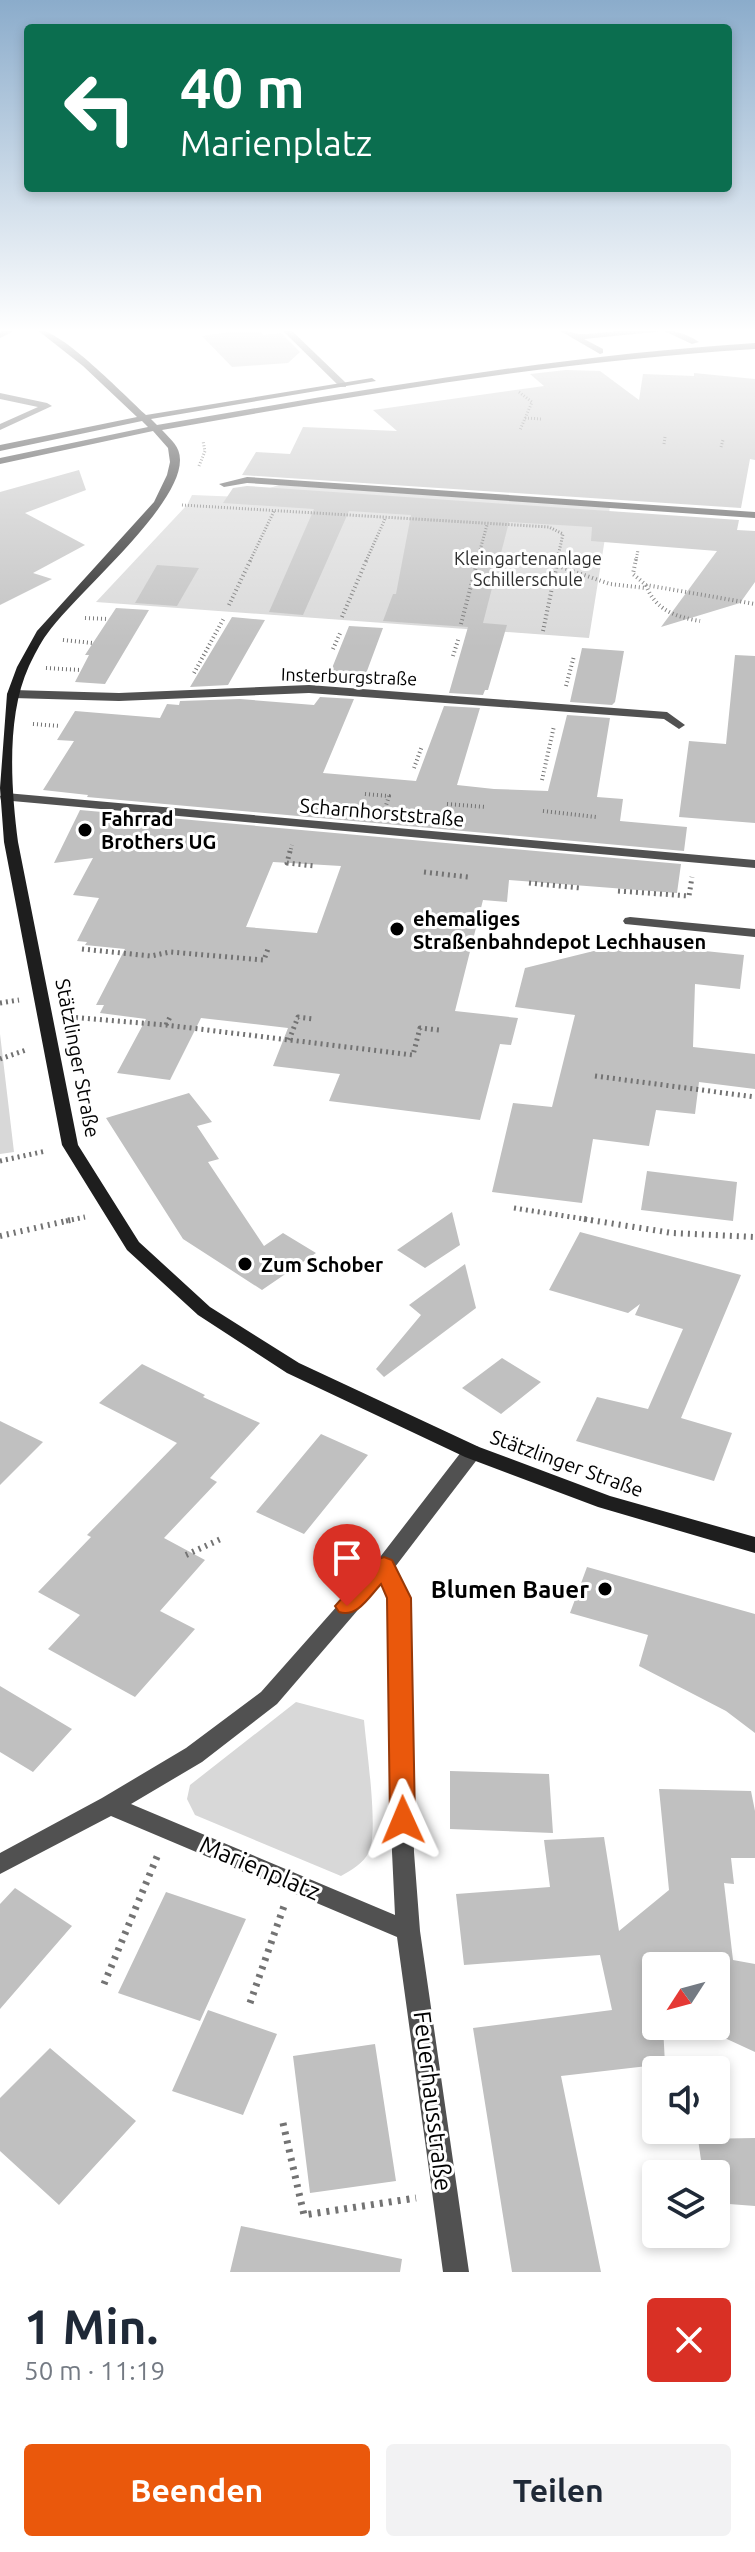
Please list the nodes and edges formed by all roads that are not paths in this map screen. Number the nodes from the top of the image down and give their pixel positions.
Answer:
1 (60, 435) edge
2 (127, 435) edge
3 (162, 435) edge
4 (0, 448) edge
5 (0, 461) edge
6 (224, 484) road end
7 (755, 515) edge
8 (13, 694) junction
9 (679, 725) dead end
10 (6, 797) junction
11 (755, 864) edge
12 (630, 921) dead end
13 (755, 933) edge
14 (472, 1452) junction
15 (755, 1545) edge
16 (384, 1566) junction
17 (110, 1805) junction
18 (0, 1864) edge
19 (408, 1931) junction
20 (456, 2272) edge

1 - 4 main road
2 - 5 main road
3 - 8 main road, Stätzlinger Straße
6 - 7 street
8 - 9 street, Insterburgstraße
8 - 10 main road, Stätzlinger Straße
10 - 11 street, Scharnhorststraße
10 - 14 main road, Stätzlinger Straße
12 - 13 street
14 - 15 main road, Stätzlinger Straße
14 - 16 street
16 - 17 street
16 - 19 street
17 - 18 street
17 - 19 street, Marienplatz
19 - 20 street, Feuerhausstraße

